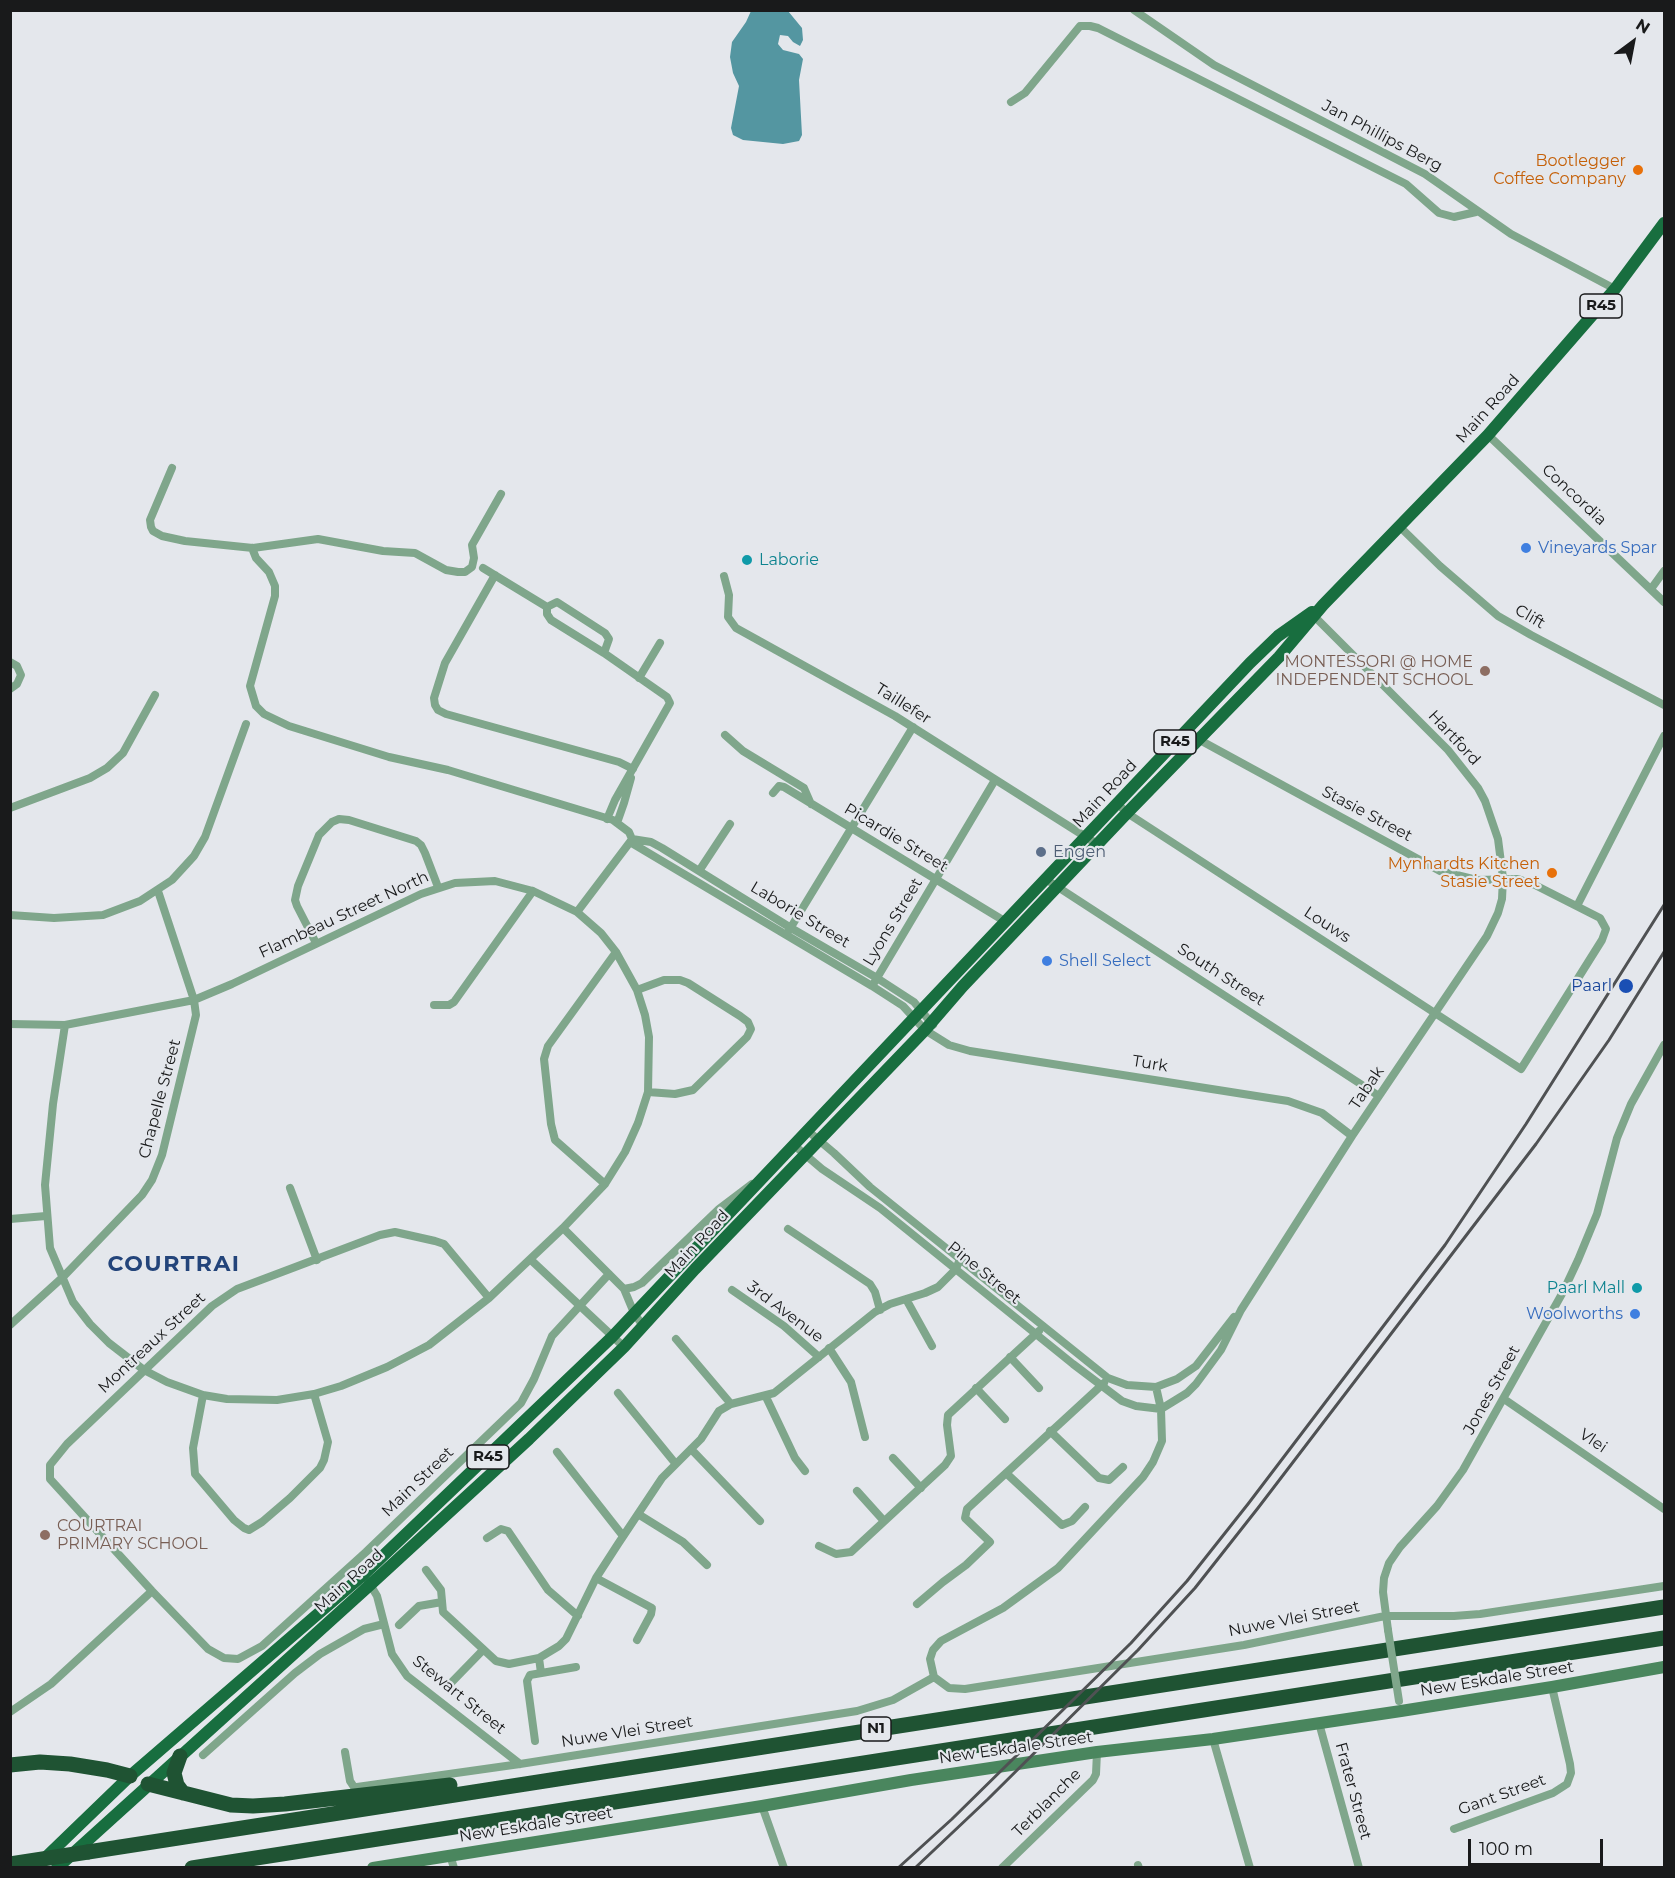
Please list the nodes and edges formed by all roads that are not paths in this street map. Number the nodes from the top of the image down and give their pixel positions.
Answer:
1 (1134, 10) edge
2 (1011, 102) dead end
3 (1476, 212) junction
4 (1665, 223) edge
5 (1615, 289) junction
6 (1488, 435) junction
7 (172, 468) dead end
8 (501, 494) dead end
9 (1400, 527) junction
10 (252, 548) junction
11 (483, 568) dead end
12 (1665, 571) edge
13 (495, 575) junction
14 (724, 576) dead end
15 (1651, 589) junction
16 (1665, 602) edge
17 (547, 607) junction
18 (1313, 615) junction
19 (660, 643) dead end
20 (604, 653) junction
21 (10, 662) edge
22 (639, 678) junction
23 (10, 688) edge
24 (155, 695) dead end
25 (1665, 705) edge
26 (246, 724) dead end
27 (913, 728) junction
28 (1185, 732) junction
29 (725, 735) dead end
30 (1665, 736) edge
31 (1197, 740) junction
32 (633, 769) junction
33 (995, 780) junction
34 (773, 794) dead end
35 (811, 805) junction
36 (10, 808) edge
37 (1122, 808) junction
38 (607, 819) junction
39 (616, 823) junction
40 (730, 824) dead end
41 (851, 829) junction
42 (1092, 840) junction
43 (631, 841) junction
44 (702, 873) junction
45 (1503, 878) junction
46 (936, 880) junction
47 (1052, 883) junction
48 (700, 884) junction
49 (438, 887) junction
50 (158, 891) junction
51 (533, 891) junction
52 (1577, 906) junction
53 (577, 912) junction
54 (10, 915) edge
55 (1006, 922) junction
56 (789, 932) junction
57 (316, 944) junction
58 (616, 952) junction
59 (874, 982) junction
60 (637, 990) junction
61 (194, 1000) junction
62 (434, 1005) dead end
63 (1435, 1013) junction
64 (919, 1015) junction
65 (10, 1024) edge
66 (65, 1025) junction
67 (928, 1026) junction
68 (1665, 1044) edge
69 (1521, 1068) joint
70 (648, 1092) junction
71 (1379, 1096) junction
72 (808, 1131) junction
73 (1353, 1136) junction
74 (819, 1140) junction
75 (795, 1146) junction
76 (805, 1155) junction
77 (770, 1171) junction
78 (605, 1184) junction
79 (290, 1188) dead end
80 (46, 1216) junction
81 (10, 1219) edge
82 (563, 1228) junction
83 (788, 1229) dead end
84 (960, 1259) junction
85 (317, 1260) junction
86 (531, 1260) junction
87 (956, 1269) junction
88 (609, 1274) junction
89 (63, 1277) junction
90 (624, 1289) junction
91 (732, 1290) dead end
92 (489, 1298) junction
93 (906, 1299) junction
94 (578, 1306) junction
95 (880, 1310) junction
96 (1241, 1310) junction
97 (634, 1313) junction
98 (10, 1325) edge
99 (643, 1326) junction
100 (1043, 1327) junction
101 (1036, 1334) junction
102 (612, 1337) junction
103 (676, 1339) dead end
104 (932, 1346) dead end
105 (624, 1347) junction
106 (830, 1348) junction
107 (819, 1357) junction
108 (1010, 1357) junction
109 (144, 1370) junction
110 (1108, 1378) junction
111 (1102, 1386) junction
112 (1156, 1387) junction
113 (976, 1388) junction
114 (1039, 1389) dead end
115 (618, 1393) dead end
116 (314, 1394) junction
117 (203, 1395) junction
118 (766, 1397) junction
119 (1504, 1399) junction
120 (731, 1404) junction
121 (1161, 1409) junction
122 (1005, 1419) dead end
123 (1050, 1431) junction
124 (865, 1437) dead end
125 (691, 1449) junction
126 (557, 1452) dead end
127 (893, 1458) dead end
128 (675, 1463) junction
129 (1123, 1467) dead end
130 (805, 1471) dead end
131 (1006, 1473) junction
132 (921, 1488) junction
133 (857, 1491) dead end
134 (1085, 1507) dead end
135 (1665, 1509) edge
136 (638, 1514) junction
137 (760, 1521) dead end
138 (884, 1521) junction
139 (623, 1536) junction
140 (487, 1538) dead end
141 (819, 1546) dead end
142 (707, 1565) dead end
143 (426, 1570) dead end
144 (596, 1578) junction
145 (367, 1580) junction
146 (1665, 1586) edge
147 (152, 1591) junction
148 (442, 1602) junction
149 (917, 1605) dead end
150 (1665, 1607) edge
151 (578, 1616) junction
152 (1385, 1616) junction
153 (384, 1624) junction
154 (399, 1625) dead end
155 (1665, 1638) edge
156 (638, 1640) dead end
157 (483, 1650) junction
158 (539, 1658) junction
159 (576, 1667) dead end
160 (1665, 1667) edge
161 (542, 1673) junction
162 (934, 1677) junction
163 (448, 1686) dead end
164 (1552, 1687) junction
165 (1400, 1706) junction
166 (10, 1712) edge
167 (1319, 1723) junction
168 (1213, 1738) junction
169 (535, 1741) dead end
170 (345, 1752) dead end
171 (1097, 1752) junction
172 (203, 1755) dead end
173 (180, 1756) junction
174 (690, 1758) junction
175 (520, 1764) junction
176 (10, 1766) edge
177 (130, 1776) junction
178 (148, 1784) junction
179 (183, 1792) junction
180 (762, 1806) junction
181 (1454, 1829) dead end
182 (452, 1861) edge
183 (10, 1864) edge
184 (35, 1868) edge
185 (57, 1868) edge
186 (192, 1868) edge
187 (373, 1868) edge
188 (784, 1868) edge
189 (1002, 1868) edge
190 (1250, 1868) edge
191 (1359, 1868) edge

1 - 3 street, Jan Phillips Berg
2 - 3 street
3 - 5 street, Jan Phillips Berg
4 - 5 main road, Main Road / R45
5 - 6 main road, Main Road / R45
6 - 9 main road, Main Road / R45
6 - 15 street, Concordia
7 - 10 street
8 - 10 street
9 - 18 main road, Main Road / R45
9 - 25 street, Clift
10 - 38 street, Laborie Street
11 - 13 street
12 - 15 street
13 - 17 street
13 - 32 street
14 - 27 street, Taillefer
15 - 16 street, Concordia
17 - 20 street
17 - 20 street
18 - 28 main road, Main Road / R45
18 - 31 main road, Main Road / R45
18 - 45 street, Hartford
19 - 22 street
20 - 22 street
21 - 23 street
22 - 32 street
24 - 36 street
26 - 50 street
27 - 33 street, Taillefer
27 - 41 street
28 - 31 street, Stasie Street
28 - 37 main road, Main Road / R45
29 - 35 street
30 - 52 street
31 - 37 main road, Main Road / R45
31 - 45 street, Stasie Street
32 - 38 street
32 - 39 street
33 - 42 street, Taillefer
33 - 46 street, Lyons Street
34 - 35 street, Picardie Street
35 - 41 street, Picardie Street
37 - 42 main road, Main Road / R45
37 - 63 street, Louws
38 - 39 street, Laborie Street
39 - 43 street, Laborie Street
40 - 44 street
41 - 46 street, Picardie Street
41 - 56 street
42 - 47 main road, Main Road / R45
43 - 44 street, Laborie Street
43 - 48 street, Laborie Street
43 - 53 street
44 - 48 street
44 - 56 street, Laborie Street
45 - 52 street, Stasie Street
45 - 63 street, Tabak
46 - 55 street, Picardie Street
46 - 59 street, Lyons Street
47 - 55 main road, Main Road / R45
47 - 67 main road, Main Road / R45
47 - 71 street, South Street
48 - 56 street, Laborie Street
49 - 51 street, Flambeau Street North
49 - 57 street, Flambeau Street North
49 - 57 street
50 - 54 street
50 - 61 street, Chapelle Street
51 - 53 street, Flambeau Street North
51 - 62 street
52 - 69 street, Stasie Street
53 - 58 street, Flambeau Street North
55 - 64 main road, Main Road / R45
56 - 59 street, Laborie Street
57 - 61 street, Flambeau Street North
58 - 60 street, Flambeau Street North
58 - 78 street
59 - 64 street, Laborie Street
60 - 70 street, Flambeau Street North
60 - 70 street
61 - 66 street, Flambeau Street North
61 - 89 street, Chapelle Street
63 - 69 street, Louws
63 - 71 street, Tabak
64 - 67 street
64 - 72 main road, Main Road / R45
65 - 66 street, Flambeau Street North
66 - 80 street, Flambeau Street North
67 - 73 street, Turk
67 - 74 main road, Main Road / R45
68 - 119 street, Jones Street
70 - 78 street, Flambeau Street North
71 - 73 street, Tabak
72 - 74 street, Pine Street
72 - 75 main road, Main Road / R45
73 - 96 street, Tabak
74 - 76 main road, Main Road / R45
74 - 84 street, Pine Street
75 - 76 street, Pine Street
75 - 77 main road, Main Road / R45
76 - 87 street, Pine Street
76 - 99 main road, Main Road / R45
77 - 90 street, Main Road
77 - 97 main road, Main Road / R45
78 - 82 street, Flambeau Street North
79 - 85 street
80 - 81 street
80 - 89 street, Flambeau Street North
82 - 86 street, Flambeau Street North
82 - 88 street
83 - 95 street
84 - 87 street
84 - 100 street, Pine Street
85 - 92 street, Montreaux Street
85 - 109 street, Montreaux Street
86 - 92 street, Flambeau Street North
86 - 94 street
87 - 93 street
87 - 101 street, Pine Street
88 - 90 street
88 - 94 street, Main Street
89 - 98 street, Chapelle Street
89 - 109 street, Flambeau Street North
90 - 97 street
91 - 107 street, 3rd Avenue
92 - 116 street, Flambeau Street North
93 - 95 street
93 - 104 street
94 - 102 street
94 - 147 street, Main Street
95 - 106 street
96 - 112 street, Tabak
96 - 121 street, Tabak
97 - 99 street
97 - 102 main road, Main Road / R45
99 - 105 main road, Main Road / R45
100 - 101 street
100 - 110 street, Pine Street
101 - 108 street
101 - 111 street, Pine Street
102 - 105 street
102 - 145 main road, Main Road / R45
103 - 120 street
105 - 145 main road, Main Road / R45
106 - 107 street
106 - 124 street
107 - 118 street
108 - 113 street
108 - 114 street
109 - 117 street, Flambeau Street North
109 - 147 street, Montreaux Street
110 - 111 street
110 - 112 street, Pine Street
111 - 121 street, Pine Street
111 - 123 street
112 - 121 street
113 - 122 street
113 - 132 street
115 - 128 street
116 - 117 street, Flambeau Street North
116 - 117 street
118 - 120 street
118 - 130 street
119 - 135 street, Vlei
119 - 152 street, Jones Street
120 - 125 street
121 - 162 street
123 - 129 street
123 - 131 street
125 - 128 street
125 - 137 street
126 - 139 street
127 - 132 street
128 - 136 street
131 - 134 street
131 - 149 street
132 - 138 street
133 - 138 street
136 - 139 street
136 - 142 street
138 - 141 street
139 - 144 street
140 - 151 street
143 - 148 street
144 - 151 street
144 - 156 street
145 - 153 street, Stewart Street
145 - 173 main road, Main Road / R45
145 - 177 main road, Main Road / R45
146 - 152 street, Nuwe Vlei Street
147 - 166 street
148 - 154 street
148 - 157 street
150 - 174 highway, N1
151 - 158 street
152 - 162 street, Nuwe Vlei Street
152 - 165 street, Jones Street, bridge
153 - 172 street
153 - 175 street, Stewart Street
155 - 186 highway, N1
157 - 158 street
157 - 163 street
158 - 161 street
159 - 161 street
160 - 164 street, New Eskdale Street
161 - 169 street
162 - 175 street, Nuwe Vlei Street
164 - 165 street, New Eskdale Street
164 - 181 street, Gant Street
165 - 167 street, New Eskdale Street
167 - 168 street, New Eskdale Street
167 - 191 street, Frater Street
168 - 171 street, New Eskdale Street
168 - 190 street
170 - 175 street, Nuwe Vlei Street
171 - 180 street, New Eskdale Street
171 - 189 street, Terblanche
173 - 178 main road, Main Road / R45
173 - 179 highway
174 - 179 highway
174 - 183 highway, N1, bridge
176 - 177 highway
177 - 178 main road
177 - 184 main road, Main Road / R45
178 - 179 highway
178 - 185 main road, Main Road / R45
180 - 182 street, New Eskdale Street
180 - 188 street
182 - 187 street, New Eskdale Street

